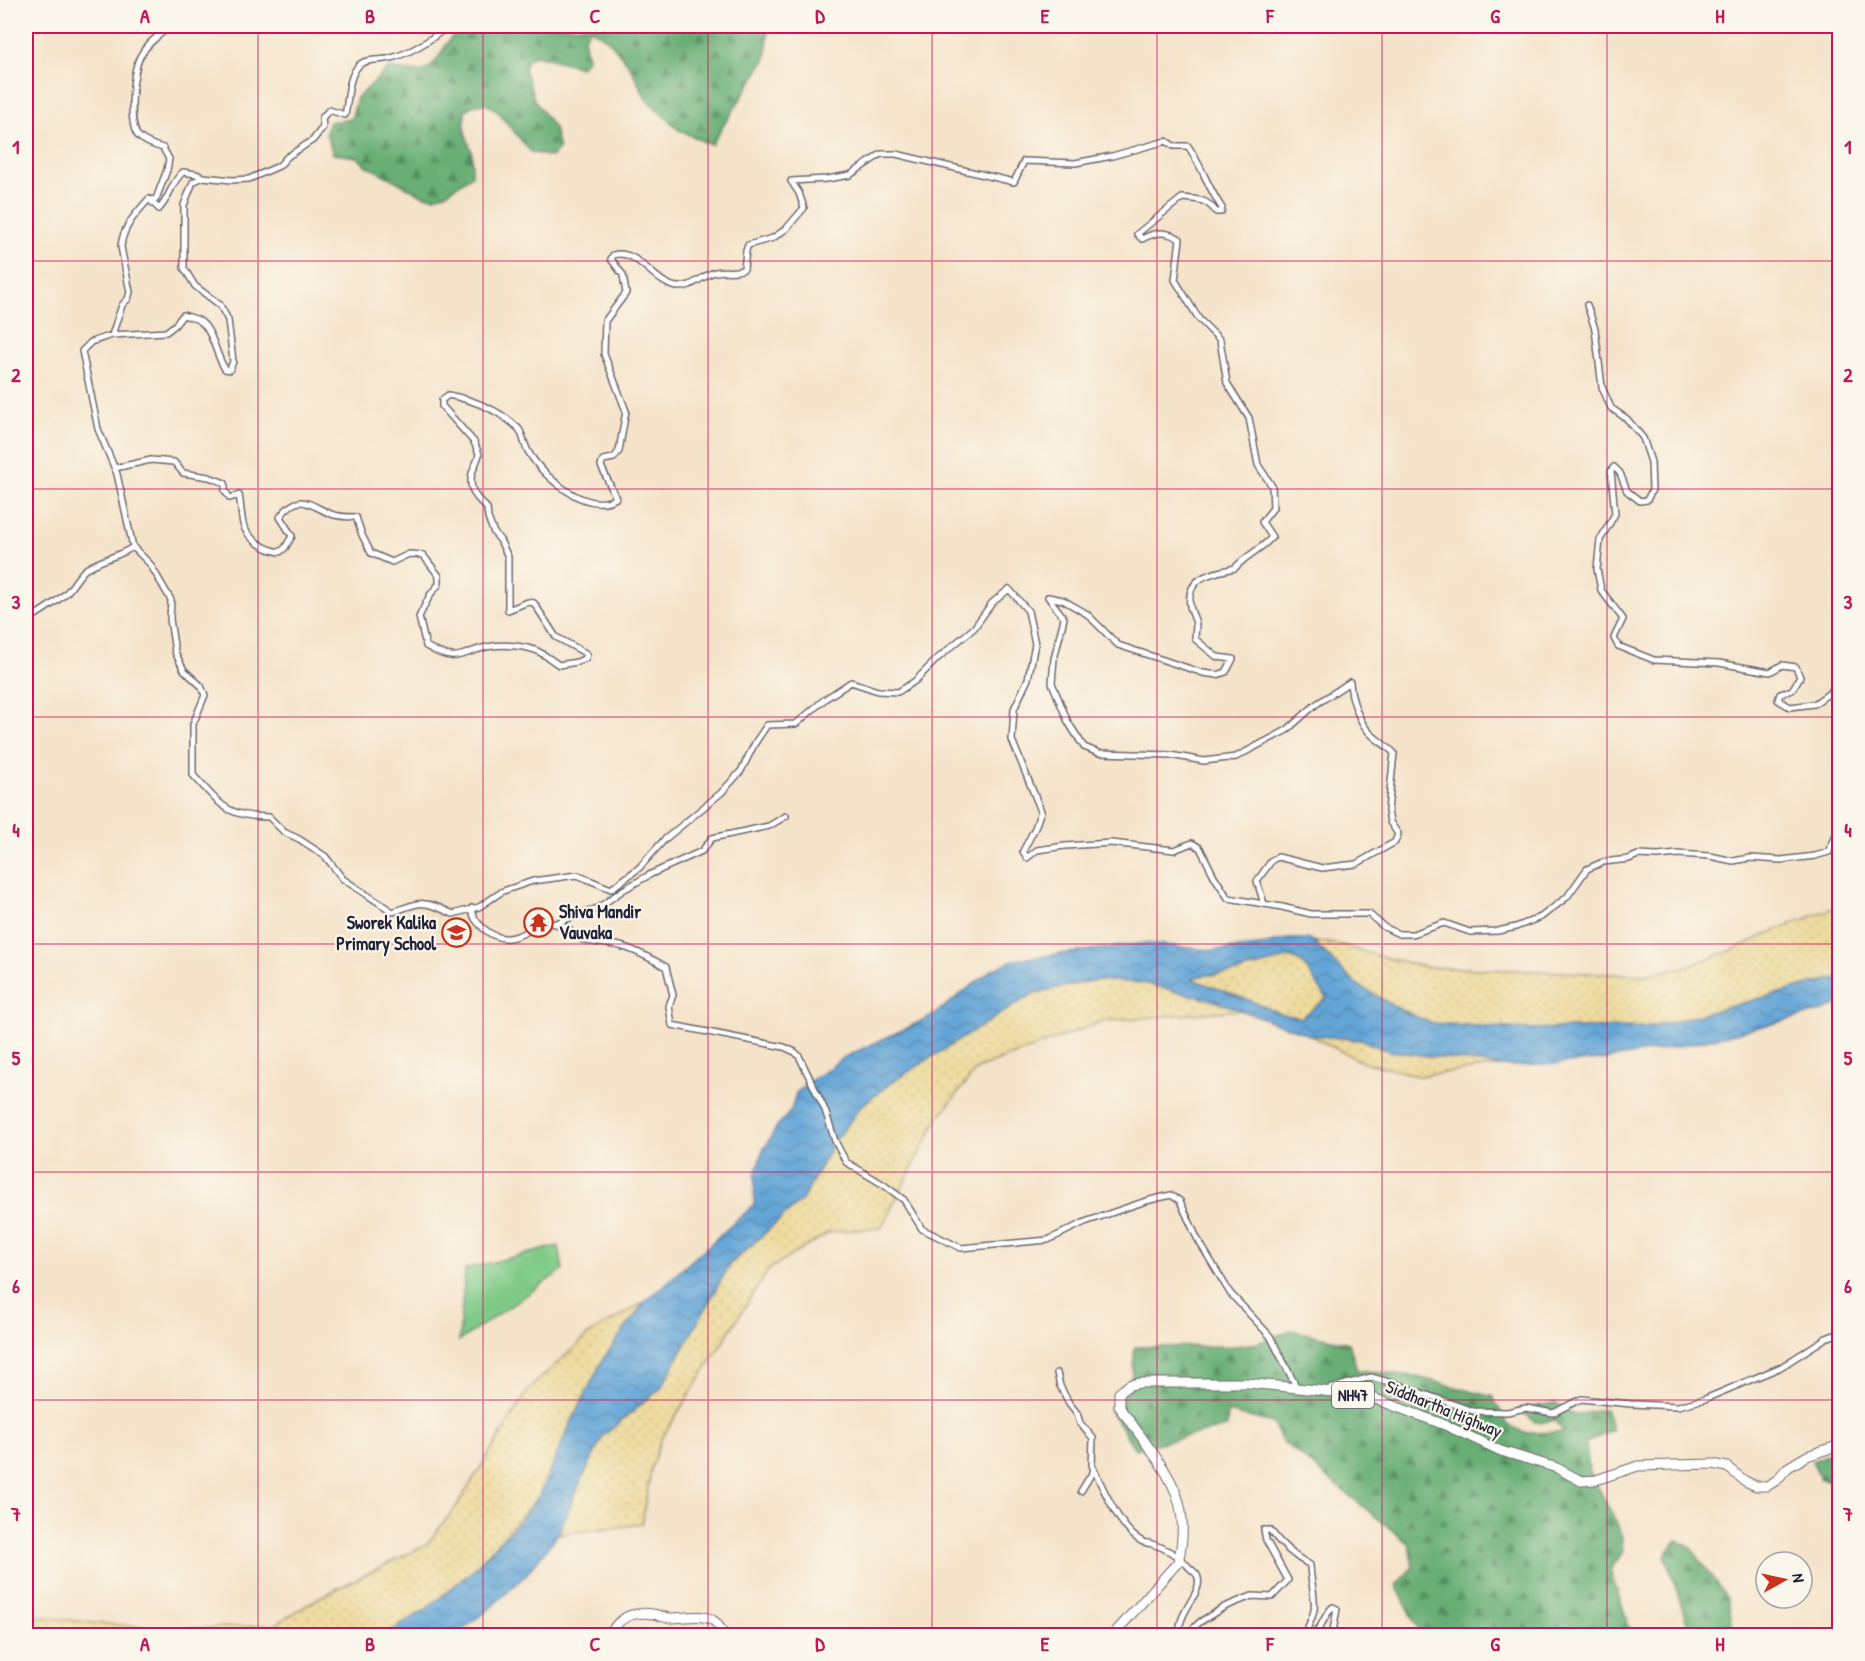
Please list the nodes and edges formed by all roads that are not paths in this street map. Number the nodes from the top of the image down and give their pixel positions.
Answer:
1 (170, 26) edge
2 (448, 26) edge
3 (203, 177) junction
4 (151, 200) junction
5 (1587, 305) dead end
6 (112, 335) junction
7 (115, 468) junction
8 (134, 548) junction
9 (26, 621) edge
10 (1839, 675) edge
11 (786, 816) dead end
12 (1839, 825) edge
13 (1264, 903) junction
14 (472, 909) junction
15 (555, 924) junction
16 (1839, 1333) edge
17 (1057, 1372) dead end
18 (1297, 1388) junction
19 (1325, 1391) junction
20 (1839, 1445) edge
21 (1094, 1470) junction
22 (1081, 1491) dead end
23 (1179, 1556) junction
24 (610, 1635) edge
25 (725, 1635) edge
26 (1112, 1635) edge
27 (1182, 1635) edge
28 (1311, 1635) edge
29 (1332, 1635) edge

1 - 4 street
2 - 3 street
3 - 4 street
3 - 6 street
4 - 6 street
5 - 10 street
6 - 7 street
7 - 8 street
7 - 13 street
8 - 9 street
8 - 14 street
11 - 15 street
12 - 13 street
13 - 14 street
14 - 15 street
15 - 18 street
16 - 19 street
17 - 21 street
18 - 19 highway, Siddhartha Highway / NH47
18 - 23 highway, Siddhartha Highway / NH47
19 - 20 highway, Siddhartha Highway / NH47
21 - 22 street
21 - 23 street
23 - 26 highway, Siddhartha Highway / NH47
23 - 27 street
24 - 25 highway
27 - 28 street
28 - 29 street

